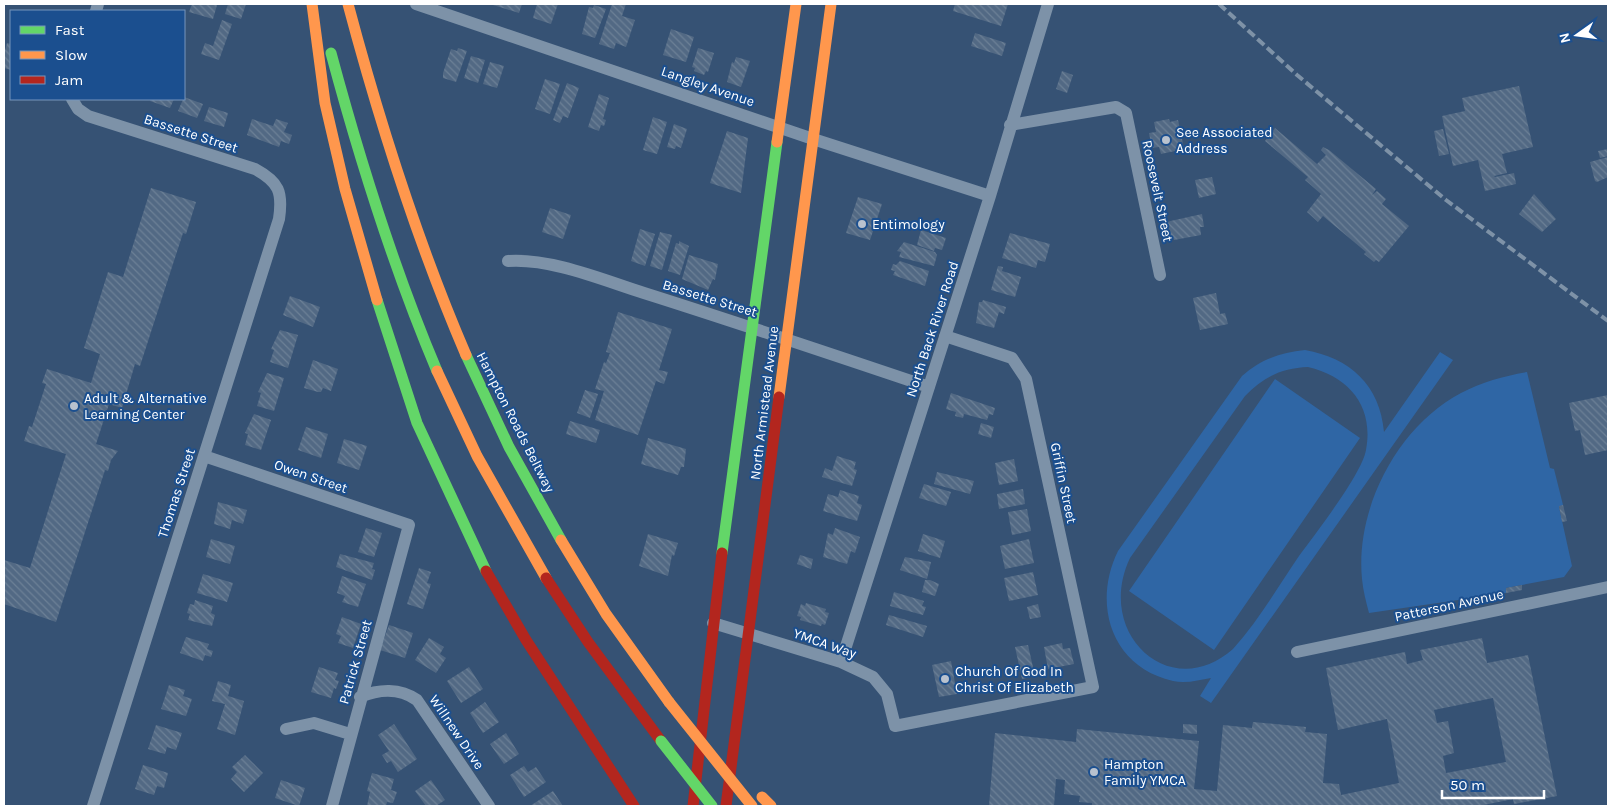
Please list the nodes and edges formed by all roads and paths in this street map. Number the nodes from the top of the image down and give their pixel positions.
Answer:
1 (312, 4) edge
2 (318, 4) edge
3 (348, 4) edge
4 (354, 4) edge
5 (416, 4) edge
6 (796, 4) edge
7 (831, 4) edge
8 (1048, 4) edge
9 (353, 23) junction
10 (73, 100) edge
11 (1010, 125) junction
12 (779, 126) junction
13 (813, 139) junction
14 (279, 189) joint
15 (990, 196) junction
16 (508, 261) dead end
17 (1160, 275) dead end
18 (752, 327) junction
19 (945, 336) junction
20 (788, 339) junction
21 (929, 386) junction
22 (204, 456) junction
23 (408, 525) joint
24 (1608, 587) edge
25 (713, 623) junction
26 (749, 634) junction
27 (1296, 652) dead end
28 (841, 662) junction
29 (360, 697) junction
30 (895, 726) joint
31 (286, 729) dead end
32 (350, 734) junction
33 (708, 751) junction
34 (742, 776) dead end
35 (754, 786) dead end
36 (94, 806) edge
37 (332, 806) edge
38 (489, 806) edge
39 (634, 806) edge
40 (693, 806) edge
41 (712, 806) edge
42 (726, 806) edge
43 (752, 806) edge
44 (771, 806) edge

1 - 39 main road
2 - 41 main road, bridge
3 - 9 main road, Hampton Roads Beltway
4 - 9 main road
5 - 12 street, Langley Avenue
6 - 12 main road, North Armistead Avenue
7 - 13 main road, North Armistead Avenue
8 - 11 street, North Back River Road
9 - 33 main road, Hampton Roads Beltway, bridge
10 - 14 street, Bassette Street
11 - 15 street, North Back River Road
11 - 17 street, Roosevelt Street
12 - 13 street, Langley Avenue
12 - 18 main road, North Armistead Avenue
13 - 15 street, Langley Avenue
13 - 20 main road, North Armistead Avenue
14 - 22 street, Thomas Street
15 - 19 street, North Back River Road
16 - 18 street, Bassette Street
18 - 20 street, Bassette Street
18 - 25 main road, North Armistead Avenue
19 - 21 street, North Back River Road
19 - 30 street, Griffin Street
20 - 21 street, Bassette Street
20 - 26 main road, North Armistead Avenue
21 - 28 street, North Back River Road
22 - 23 street, Owen Street
22 - 36 street, Thomas Street
23 - 29 street, Patrick Street
24 - 27 street, Patterson Avenue
25 - 26 street, YMCA Way
25 - 40 main road, North Armistead Avenue
26 - 28 street, YMCA Way
26 - 42 main road, North Armistead Avenue
28 - 30 street, YMCA Way
29 - 32 street, Patrick Street
29 - 38 street, Willnew Drive
31 - 32 street
32 - 37 street, Patrick Street
33 - 34 main road, bridge
33 - 43 main road, Hampton Roads Beltway, bridge
35 - 44 main road

